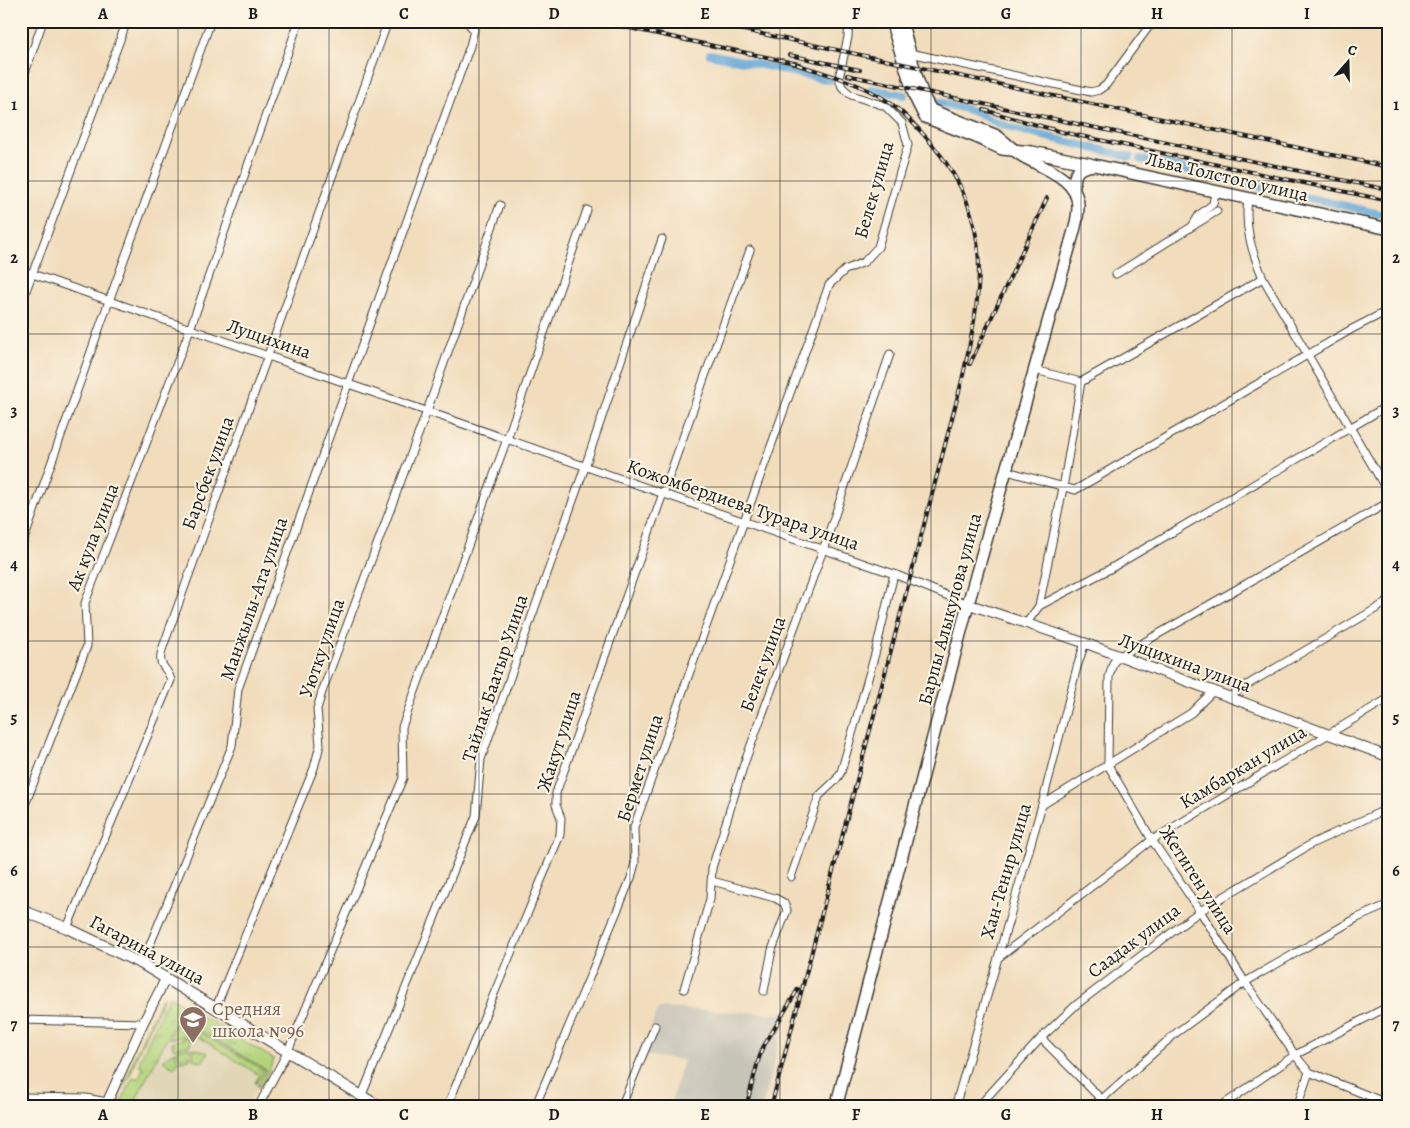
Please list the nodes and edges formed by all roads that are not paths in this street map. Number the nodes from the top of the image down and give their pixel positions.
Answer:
1 (43, 21) edge
2 (127, 21) edge
3 (211, 21) edge
4 (300, 21) edge
5 (388, 21) edge
6 (464, 21) edge
7 (849, 21) edge
8 (891, 21) edge
9 (901, 21) edge
10 (1153, 21) edge
11 (910, 53) junction
12 (21, 84) edge
13 (1015, 151) junction
14 (1094, 165) junction
15 (1074, 188) junction
16 (1216, 192) junction
17 (1248, 199) junction
18 (500, 205) dead end
19 (587, 210) dead end
20 (1217, 211) dead end
21 (1193, 225) junction
22 (1389, 230) edge
23 (662, 238) dead end
24 (750, 250) dead end
25 (21, 270) edge
26 (32, 274) junction
27 (1116, 274) dead end
28 (1263, 278) junction
29 (109, 301) junction
30 (21, 304) edge
31 (1389, 310) edge
32 (190, 329) junction
33 (890, 354) dead end
34 (267, 356) junction
35 (1308, 356) junction
36 (1035, 370) junction
37 (1081, 382) junction
38 (348, 384) junction
39 (1389, 405) edge
40 (426, 412) junction
41 (1350, 428) junction
42 (507, 439) junction
43 (585, 467) junction
44 (1007, 471) junction
45 (1063, 488) junction
46 (662, 494) junction
47 (1389, 494) edge
48 (1389, 502) edge
49 (745, 522) junction
50 (21, 548) edge
51 (822, 550) junction
52 (894, 574) junction
53 (1389, 601) edge
54 (968, 604) junction
55 (1039, 606) junction
56 (1026, 624) junction
57 (1085, 643) junction
58 (1120, 656) junction
59 (1214, 690) junction
60 (1231, 697) junction
61 (1389, 698) edge
62 (1330, 733) junction
63 (1389, 757) edge
64 (1108, 765) junction
65 (1042, 805) junction
66 (1389, 808) edge
67 (21, 815) edge
68 (1152, 840) junction
69 (791, 877) dead end
70 (712, 880) junction
71 (1389, 904) edge
72 (21, 910) edge
73 (1200, 911) junction
74 (67, 928) junction
75 (998, 959) junction
76 (142, 964) junction
77 (166, 978) junction
78 (1244, 982) junction
79 (684, 989) dead end
80 (764, 991) dead end
81 (1389, 1006) edge
82 (216, 1007) junction
83 (21, 1020) edge
84 (143, 1024) junction
85 (655, 1026) dead end
86 (1041, 1038) junction
87 (288, 1051) junction
88 (1295, 1055) junction
89 (1309, 1072) junction
90 (362, 1095) junction
91 (21, 1097) edge
92 (1101, 1098) junction
93 (106, 1104) edge
94 (1389, 1104) edge
95 (258, 1107) edge
96 (380, 1107) edge
97 (447, 1107) edge
98 (535, 1107) edge
99 (621, 1107) edge
100 (836, 1107) edge
101 (955, 1107) edge
102 (978, 1107) edge
103 (1093, 1107) edge
104 (1109, 1107) edge
105 (1220, 1107) edge
106 (1297, 1107) edge

1 - 12 street
2 - 26 street
3 - 29 street
4 - 32 street, Ак кула улица
5 - 34 street, Барсбек улица
6 - 38 street, Манжылы-Ата улица
7 - 49 street, Белек улица
8 - 13 main road
9 - 11 main road
10 - 11 street
11 - 13 main road
13 - 14 main road, Льва Толстого улица
13 - 15 main road
14 - 15 main road
14 - 16 main road, Льва Толстого улица
15 - 36 main road, Барпы Алыкулова улица
16 - 17 main road, Льва Толстого улица
16 - 21 street
17 - 22 main road, Льва Толстого улица
17 - 28 street
18 - 40 street, Уютку улица
19 - 42 street
20 - 21 street
21 - 27 street
23 - 43 street, Тайлак Баатыр Улица
24 - 46 street, Жакут улица
25 - 26 street, Лущихина
26 - 29 street, Лущихина
26 - 30 street
28 - 35 street
28 - 37 street
29 - 32 street, Лущихина
29 - 50 street
31 - 35 street
32 - 34 street, Лущихина
32 - 67 street, Ак кула улица
33 - 51 street, Белек улица
34 - 38 street, Лущихина
34 - 74 street, Барсбек улица
35 - 41 street
35 - 45 street
36 - 37 street
36 - 44 main road, Барпы Алыкулова улица
37 - 45 street
38 - 40 street, Лущихина
38 - 76 street, Манжылы-Ата улица
39 - 41 street
40 - 42 street, Лущихина
40 - 82 street, Уютку улица
41 - 47 street
41 - 55 street
42 - 43 street, Кожомбердиева Турара улица
42 - 87 street
43 - 46 street, Кожомбердиева Турара улица
43 - 90 street, Тайлак Баатыр Улица
44 - 45 street
44 - 54 main road, Барпы Алыкулова улица
45 - 55 street
46 - 49 street, Кожомбердиева Турара улица
46 - 97 street, Жакут улица
48 - 58 street
49 - 51 street, Кожомбердиева Турара улица
49 - 98 street, Бермет улица
51 - 52 street, Кожомбердиева Турара улица
51 - 70 street, Белек улица
52 - 54 street, Кожомбердиева Турара улица
52 - 69 street
53 - 60 street
54 - 56 street, Лущихина улица
54 - 100 main road, Барпы Алыкулова улица
55 - 56 street
56 - 57 street, Лущихина улица
57 - 58 street, Лущихина улица
57 - 65 street, Хан-Тенир улица
58 - 59 street, Лущихина улица
58 - 64 street
59 - 60 street, Лущихина улица
59 - 64 street
60 - 62 street, Лущихина улица
61 - 62 street, Камбаркан улица
62 - 63 street, Лущихина улица
62 - 68 street, Камбаркан улица
64 - 65 street
64 - 68 street, Жетиген улица
65 - 75 street, Хан-Тенир улица
66 - 73 street, Саадак улица
68 - 73 street, Жетиген улица
68 - 75 street, Камбаркан улица
70 - 79 street, Белек улица
70 - 80 street
71 - 78 street
72 - 74 main road, Гагарина улица
73 - 78 street, Жетиген улица
73 - 86 street, Саадак улица
74 - 76 main road, Гагарина улица
75 - 101 street, Хан-Тенир улица
76 - 77 main road, Гагарина улица
77 - 82 main road, Гагарина улица
77 - 84 street
78 - 88 street, Жетиген улица
78 - 92 street
81 - 88 street
82 - 87 main road, Гагарина улица
83 - 84 street
84 - 93 street
85 - 99 street
86 - 92 street
86 - 102 street, Саадак улица
87 - 90 main road, Гагарина улица
87 - 95 street
88 - 89 street, Жетиген улица
88 - 105 street
89 - 94 street
89 - 106 street
90 - 96 main road, Гагарина улица
91 - 93 street
92 - 103 street
92 - 104 street

